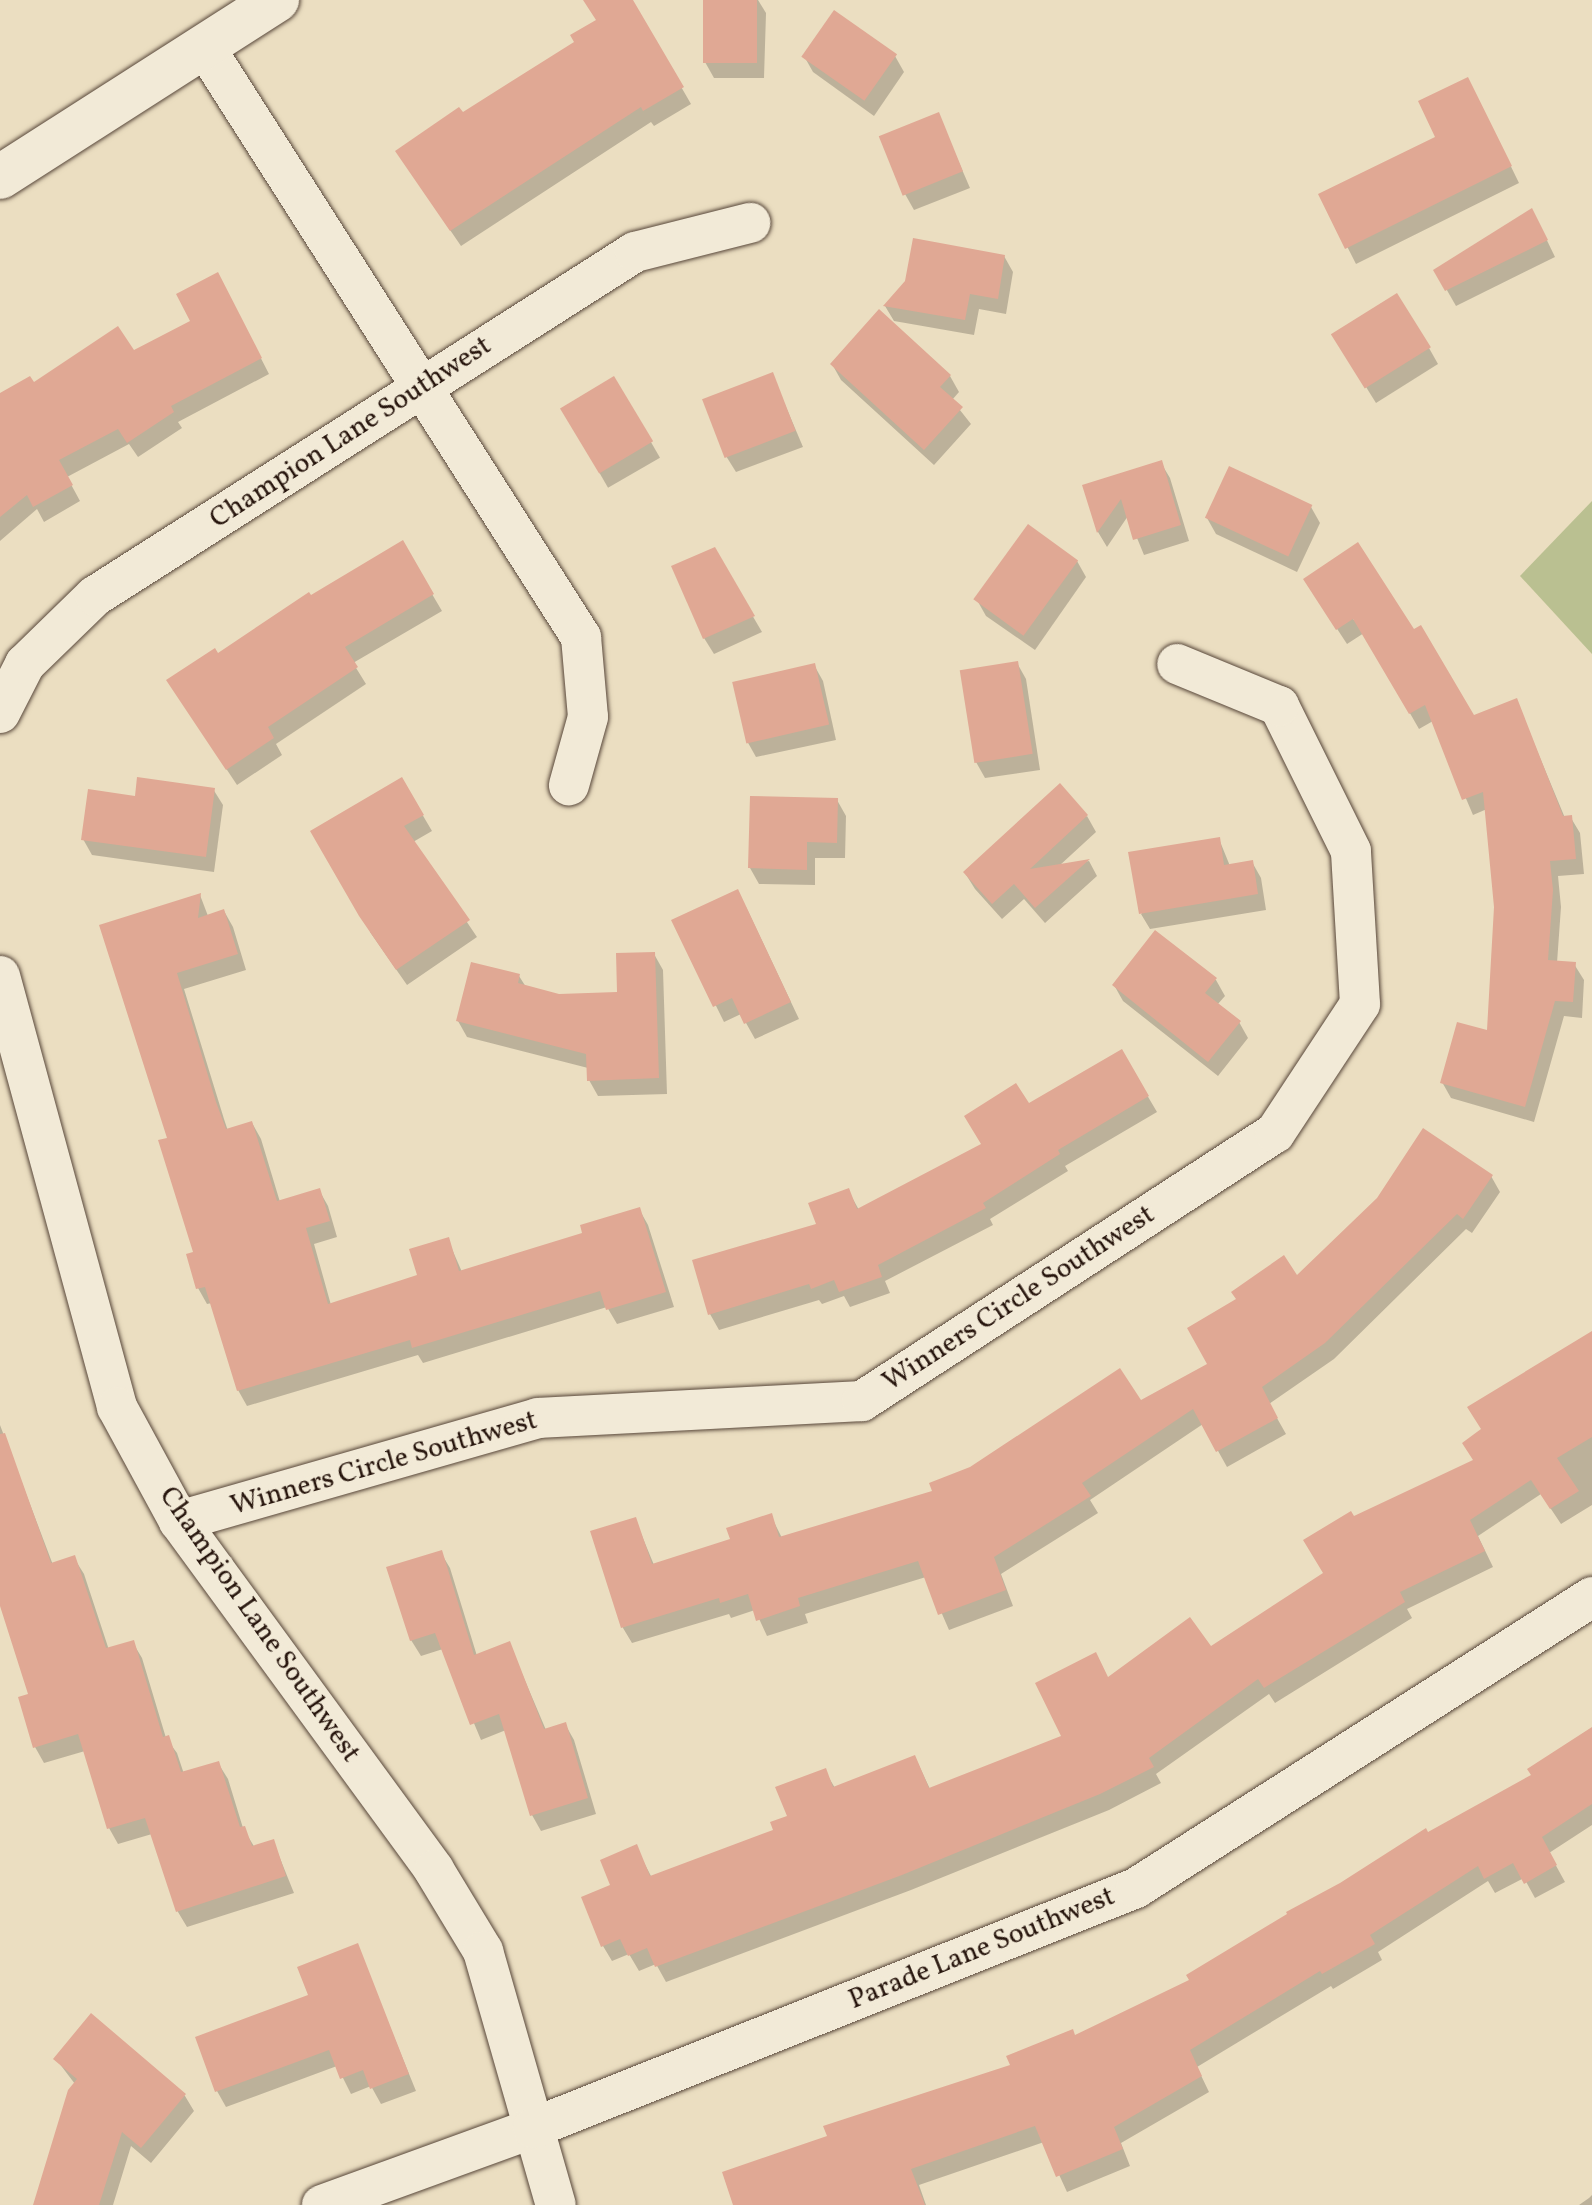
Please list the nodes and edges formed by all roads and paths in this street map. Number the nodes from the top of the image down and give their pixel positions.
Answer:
1 (277, 0) edge
2 (204, 46) junction
3 (0, 177) edge
4 (750, 223) dead end
5 (422, 388) junction
6 (1177, 664) dead end
7 (0, 713) edge
8 (569, 785) dead end
9 (0, 976) edge
10 (179, 1521) junction
11 (1592, 1597) edge
12 (533, 2128) junction
13 (322, 2205) edge
14 (556, 2205) edge

1 - 2 street
2 - 3 street
2 - 5 street
4 - 5 street, Champion Lane Southwest
5 - 7 street, Champion Lane Southwest
5 - 8 street
6 - 10 street, Winners Circle Southwest
9 - 10 street, Champion Lane Southwest
10 - 12 street, Champion Lane Southwest
11 - 12 street, Parade Lane Southwest
12 - 13 street, Parade Lane Southwest
12 - 14 street, Champion Lane Southwest

